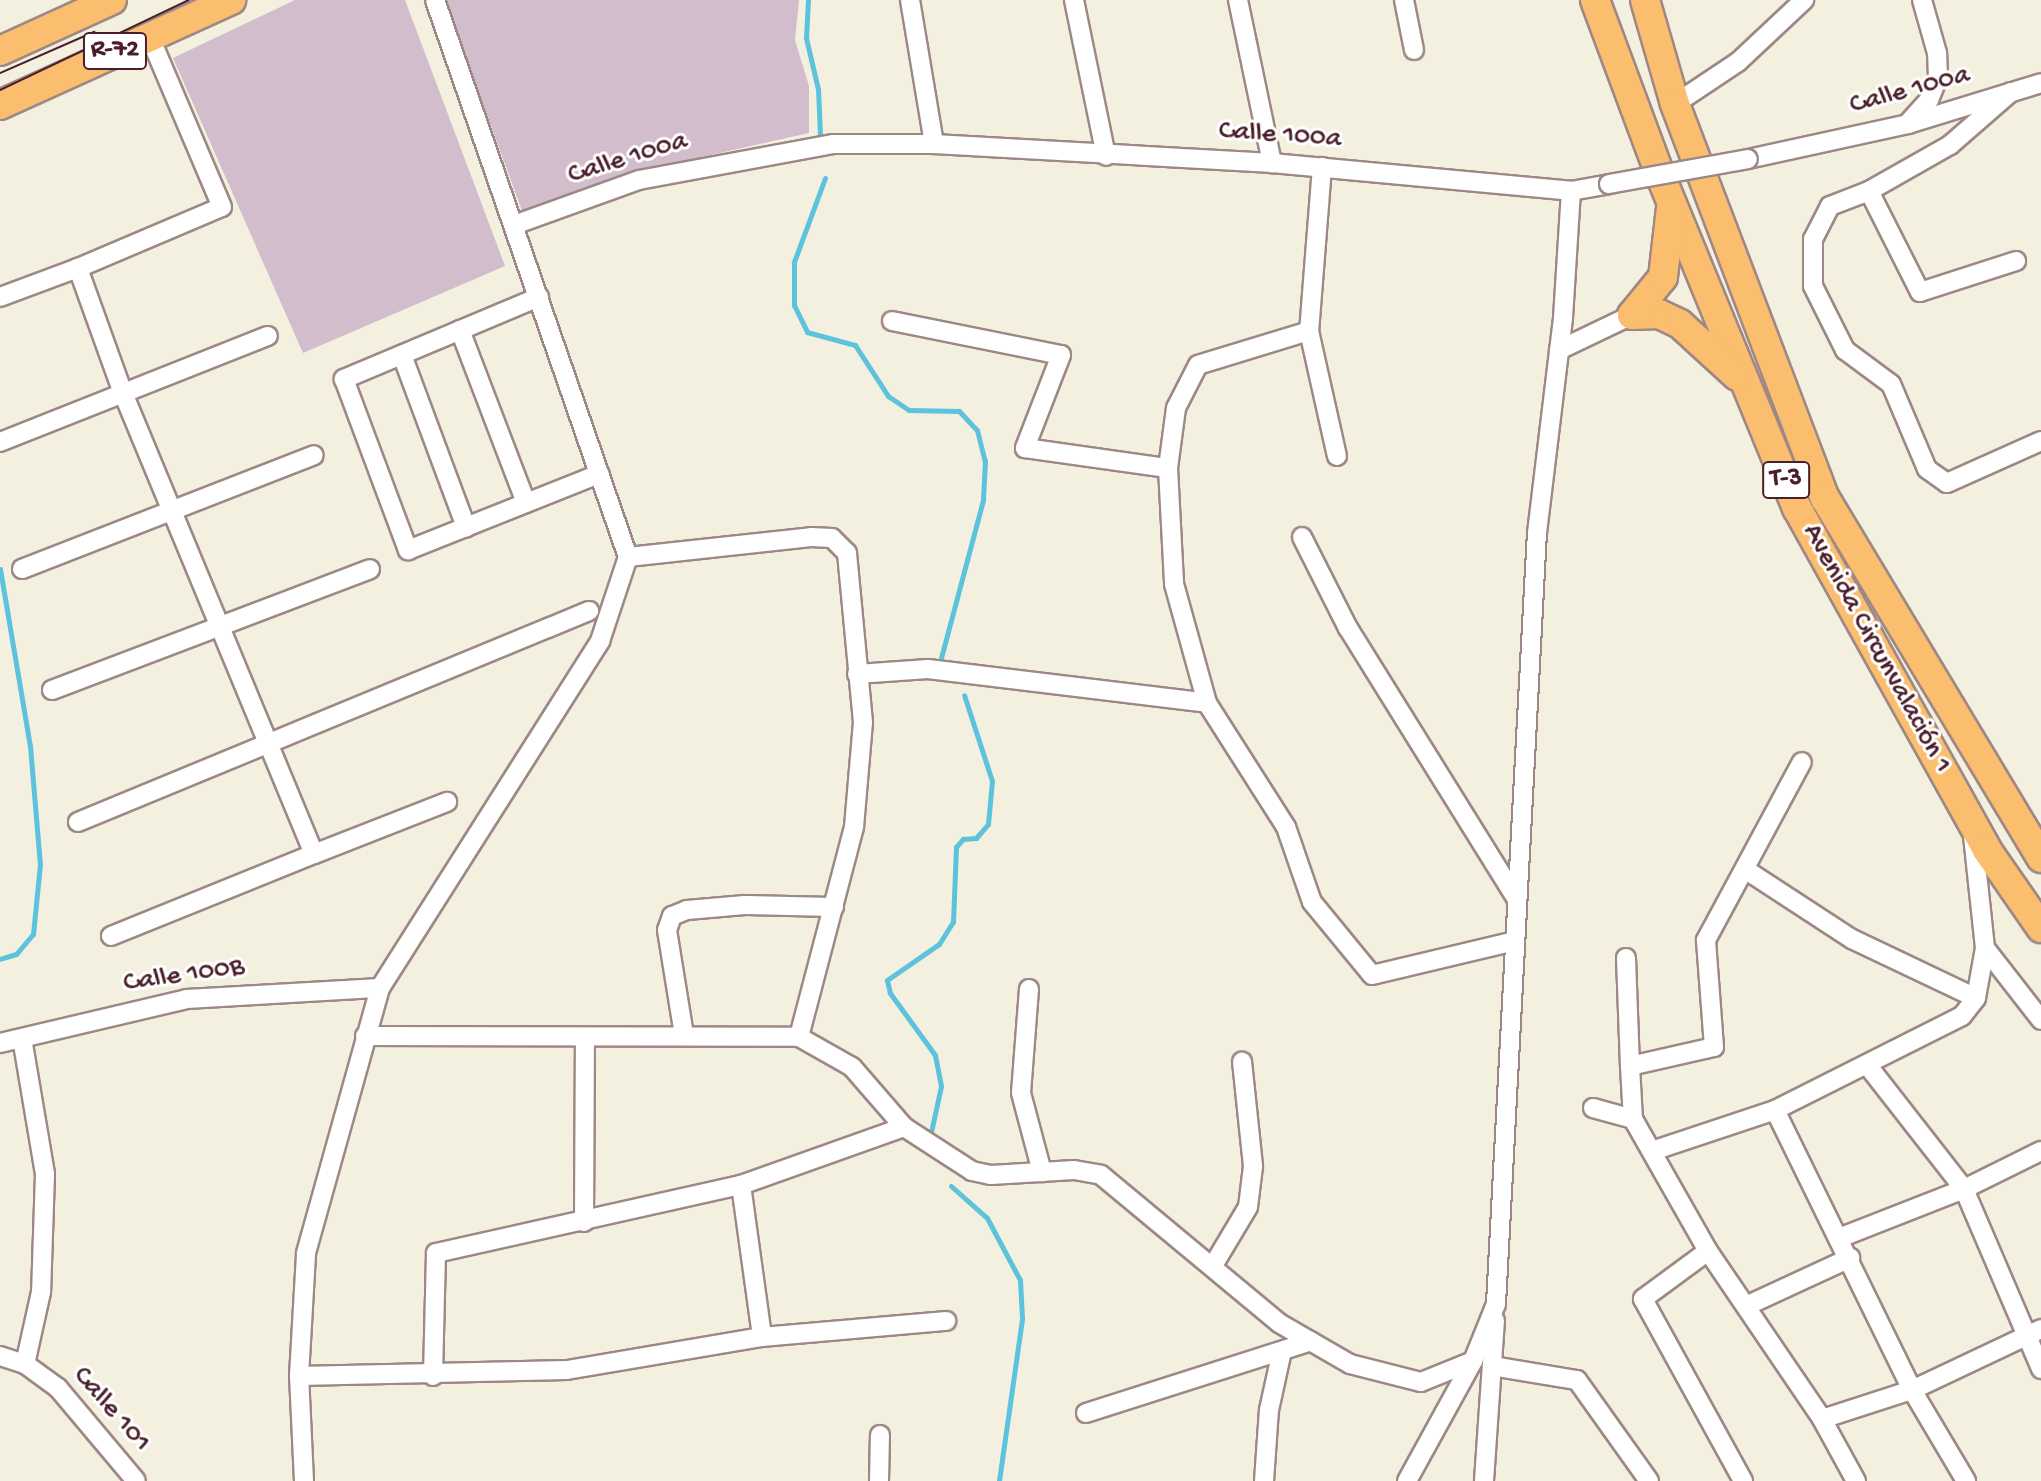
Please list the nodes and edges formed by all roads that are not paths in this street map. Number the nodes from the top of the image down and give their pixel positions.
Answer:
1 (231, 0) edge
2 (435, 0) edge
3 (910, 0) edge
4 (1074, 0) edge
5 (1238, 0) edge
6 (1404, 0) edge
7 (1595, 0) edge
8 (1645, 0) edge
9 (1652, 0) edge
10 (1804, 0) edge
11 (1922, 0) edge
12 (107, 1) edge
13 (149, 35) junction
14 (1414, 50) dead end
15 (0, 51) edge
16 (1658, 51) junction
17 (2041, 83) edge
18 (2011, 92) junction
19 (1675, 104) junction
20 (0, 105) edge
21 (1908, 124) junction
22 (934, 144) junction
23 (1106, 156) junction
24 (1272, 163) junction
25 (1322, 167) junction
26 (1571, 191) junction
27 (1869, 191) junction
28 (1671, 202) junction
29 (514, 225) junction
30 (2016, 261) dead end
31 (78, 268) junction
32 (0, 297) edge
33 (539, 297) junction
34 (1632, 315) junction
35 (892, 321) dead end
36 (460, 330) junction
37 (1309, 331) junction
38 (268, 336) dead end
39 (1559, 350) junction
40 (402, 355) junction
41 (1746, 384) junction
42 (124, 396) junction
43 (2041, 441) edge
44 (0, 442) edge
45 (314, 455) dead end
46 (1337, 456) dead end
47 (1168, 468) junction
48 (599, 474) junction
49 (526, 503) junction
50 (172, 510) junction
51 (466, 527) junction
52 (1302, 537) dead end
53 (628, 557) junction
54 (22, 569) dead end
55 (370, 569) dead end
56 (589, 611) dead end
57 (222, 626) junction
58 (857, 674) junction
59 (52, 690) dead end
60 (1207, 703) junction
61 (270, 741) junction
62 (1802, 762) dead end
63 (447, 802) dead end
64 (1971, 821) junction
65 (78, 822) dead end
66 (314, 854) junction
67 (2041, 858) edge
68 (1746, 870) junction
69 (1517, 899) junction
70 (834, 907) junction
71 (2041, 928) edge
72 (111, 936) dead end
73 (1515, 941) junction
74 (1985, 948) junction
75 (1626, 958) dead end
76 (380, 988) junction
77 (1029, 989) dead end
78 (1976, 998) junction
79 (2041, 1020) edge
80 (684, 1035) junction
81 (365, 1036) junction
82 (585, 1037) junction
83 (799, 1037) junction
84 (22, 1038) junction
85 (0, 1043) edge
86 (1242, 1062) dead end
87 (1630, 1066) junction
88 (1868, 1066) junction
89 (1593, 1108) dead end
90 (1775, 1110) junction
91 (1633, 1119) junction
92 (904, 1127) junction
93 (1652, 1151) junction
94 (2041, 1151) edge
95 (1042, 1172) junction
96 (741, 1185) junction
97 (1964, 1189) junction
98 (584, 1222) junction
99 (1839, 1238) junction
100 (1708, 1251) junction
101 (1850, 1258) junction
102 (1214, 1264) junction
103 (1496, 1304) junction
104 (1746, 1306) junction
105 (946, 1321) dead end
106 (2033, 1333) edge
107 (762, 1337) junction
108 (1311, 1341) junction
109 (1282, 1351) junction
110 (0, 1356) edge
111 (1473, 1361) junction
112 (25, 1364) junction
113 (1492, 1366) junction
114 (2041, 1369) edge
115 (299, 1376) junction
116 (433, 1376) junction
117 (1912, 1390) junction
118 (1086, 1413) dead end
119 (1822, 1419) junction
120 (880, 1435) dead end
121 (136, 1481) edge
122 (304, 1481) edge
123 (879, 1481) edge
124 (1264, 1481) edge
125 (1407, 1481) edge
126 (1484, 1481) edge
127 (1649, 1481) edge
128 (1743, 1481) edge
129 (1856, 1481) edge
130 (1966, 1481) edge

1 - 13 main road, R-72
2 - 29 street
3 - 22 street
4 - 23 street
5 - 24 street
6 - 14 street
7 - 28 main road, Avenida Circunvalación 1 / T-3
8 - 16 main road, Avenida Circunvalación 1 / T-3
9 - 16 main road
10 - 19 street
11 - 21 street
12 - 15 main road, R-72
13 - 20 main road, R-72
13 - 31 street
16 - 19 main road, Avenida Circunvalación 1 / T-3
17 - 18 street, Calle 100a
18 - 21 street, Calle 100a
18 - 27 street
19 - 67 main road, Avenida Circunvalación 1 / T-3
21 - 26 street, Calle 100a, bridge
22 - 23 street, Calle 100a
22 - 29 street, Calle 100a
23 - 24 street, Calle 100a
24 - 25 street, Calle 100a
25 - 26 street, Calle 100a
25 - 37 street
26 - 39 street
27 - 30 street
27 - 43 street
28 - 34 main road
28 - 41 main road, Avenida Circunvalación 1 / T-3
29 - 33 street
31 - 32 street
31 - 42 street
33 - 36 street
33 - 48 street
34 - 39 street
34 - 41 main road
35 - 47 street
36 - 40 street
36 - 49 street
37 - 46 street
37 - 47 street
38 - 42 street
39 - 69 street
40 - 51 street
40 - 51 street
41 - 64 main road, Avenida Circunvalación 1 / T-3
42 - 44 street
42 - 50 street
45 - 50 street
47 - 60 street
48 - 49 street
48 - 53 street
49 - 51 street
50 - 54 street
50 - 57 street
52 - 69 street
53 - 58 street
53 - 76 street
55 - 57 street
56 - 61 street
57 - 59 street
57 - 61 street
58 - 60 street
58 - 70 street
60 - 73 street
61 - 65 street
61 - 66 street
62 - 68 street
63 - 66 street
64 - 71 main road, Avenida Circunvalación 1 / T-3
64 - 74 street
66 - 72 street
68 - 78 street
68 - 87 street
69 - 73 street
70 - 80 street
70 - 83 street
73 - 103 street
74 - 78 street
74 - 79 street
75 - 87 street
76 - 81 street
76 - 84 street, Calle 100B
77 - 95 street
78 - 88 street
80 - 82 street
80 - 83 street
81 - 82 street
81 - 115 street
82 - 98 street
83 - 92 street
84 - 85 street, Calle 100B
84 - 112 street
86 - 102 street
87 - 91 street
88 - 90 street
88 - 97 street
89 - 91 street
90 - 93 street
90 - 99 street
91 - 93 street
92 - 95 street
92 - 96 street
93 - 100 street
94 - 97 street
95 - 102 street
96 - 98 street
96 - 107 street
97 - 99 street
97 - 106 street
98 - 116 street
99 - 101 street
100 - 104 street
100 - 128 street
101 - 104 street
101 - 117 street
102 - 108 street
103 - 111 street
103 - 113 street
104 - 119 street
105 - 107 street
106 - 114 street
106 - 117 street
107 - 116 street
108 - 109 street
108 - 111 street
109 - 118 street
109 - 124 street
110 - 112 street, Calle 101
111 - 125 street
112 - 121 street, Calle 101
113 - 126 street
113 - 127 street
115 - 116 street
115 - 122 street
117 - 119 street
117 - 130 street
119 - 129 street
120 - 123 street

